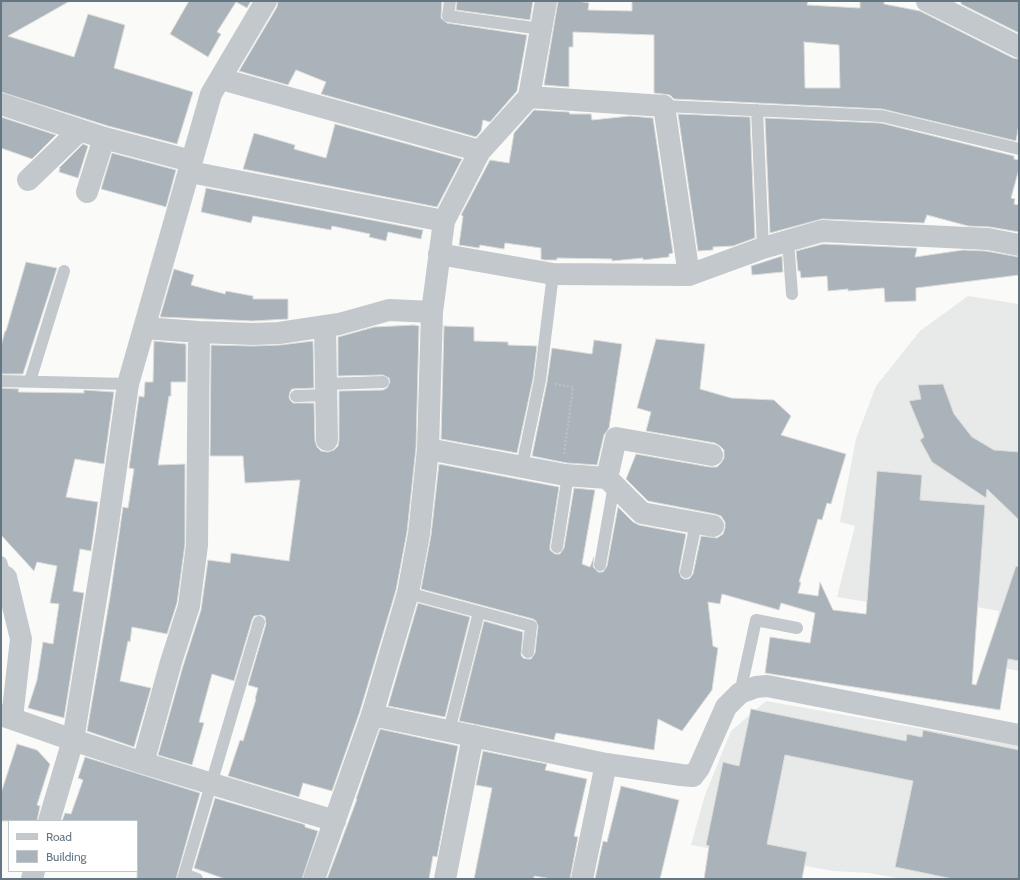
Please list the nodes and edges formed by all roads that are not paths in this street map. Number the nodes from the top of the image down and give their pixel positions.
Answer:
1 (266, 1) edge
2 (450, 1) edge
3 (546, 1) edge
4 (927, 1) edge
5 (541, 29) junction
6 (1019, 47) edge
7 (221, 79) junction
8 (529, 97) junction
9 (1, 104) edge
10 (664, 106) junction
11 (757, 110) junction
12 (80, 130) junction
13 (104, 138) junction
14 (1019, 149) edge
15 (480, 151) junction
16 (190, 166) junction
17 (28, 180) dead end
18 (87, 192) dead end
19 (444, 221) junction
20 (788, 241) junction
21 (1019, 245) edge
22 (763, 248) junction
23 (439, 254) junction
24 (64, 271) dead end
25 (553, 274) junction
26 (689, 275) junction
27 (792, 294) dead end
28 (432, 312) junction
29 (325, 326) junction
30 (144, 328) junction
31 (198, 332) junction
32 (1, 381) edge
33 (30, 381) junction
34 (383, 382) dead end
35 (128, 384) junction
36 (326, 389) junction
37 (296, 396) dead end
38 (327, 440) dead end
39 (428, 450) junction
40 (712, 455) dead end
41 (522, 466) junction
42 (564, 475) junction
43 (610, 482) junction
44 (705, 524) joint
45 (557, 547) dead end
46 (600, 565) dead end
47 (686, 572) dead end
48 (3, 573) edge
49 (408, 593) junction
50 (479, 612) junction
51 (259, 622) dead end
52 (798, 628) dead end
53 (528, 652) dead end
54 (740, 693) junction
55 (372, 715) junction
56 (7, 716) edge
57 (449, 731) junction
58 (1019, 734) edge
59 (473, 736) junction
60 (73, 740) junction
61 (144, 763) junction
62 (606, 764) junction
63 (212, 784) junction
64 (49, 820) edge
65 (335, 821) junction
66 (189, 878) edge
67 (314, 879) edge
68 (445, 879) edge
69 (582, 879) edge

1 - 7 street
2 - 5 lane
3 - 5 street
4 - 6 street
5 - 8 street
7 - 15 street
7 - 16 street
8 - 10 street
8 - 15 street
9 - 12 street
10 - 11 lane
10 - 26 street
11 - 14 lane
11 - 22 lane
12 - 13 street
12 - 17 street
13 - 16 street
13 - 18 street
15 - 19 street
16 - 19 street
16 - 30 street
19 - 23 street
20 - 21 street
20 - 22 street
20 - 27 lane
22 - 26 street
23 - 25 street
23 - 28 street
24 - 33 lane
25 - 26 street
25 - 41 lane
28 - 29 street
28 - 39 street
29 - 31 street
29 - 36 street
30 - 31 street
30 - 35 street
31 - 61 street
32 - 33 lane
33 - 35 lane
34 - 36 lane
35 - 60 street
36 - 37 lane
36 - 38 street
39 - 41 street
39 - 49 street
40 - 43 street
41 - 42 street
42 - 43 street
42 - 45 lane
43 - 44 street
43 - 46 lane
44 - 47 lane
48 - 56 street
49 - 50 lane
49 - 55 street
50 - 53 lane
50 - 57 lane
51 - 63 lane
52 - 54 lane
54 - 58 street
54 - 62 street
55 - 57 street
55 - 65 street
56 - 60 street
57 - 59 street
59 - 62 street
59 - 68 street
60 - 61 street
60 - 64 street
61 - 63 street
62 - 69 street
63 - 65 street
63 - 66 lane
65 - 67 street

